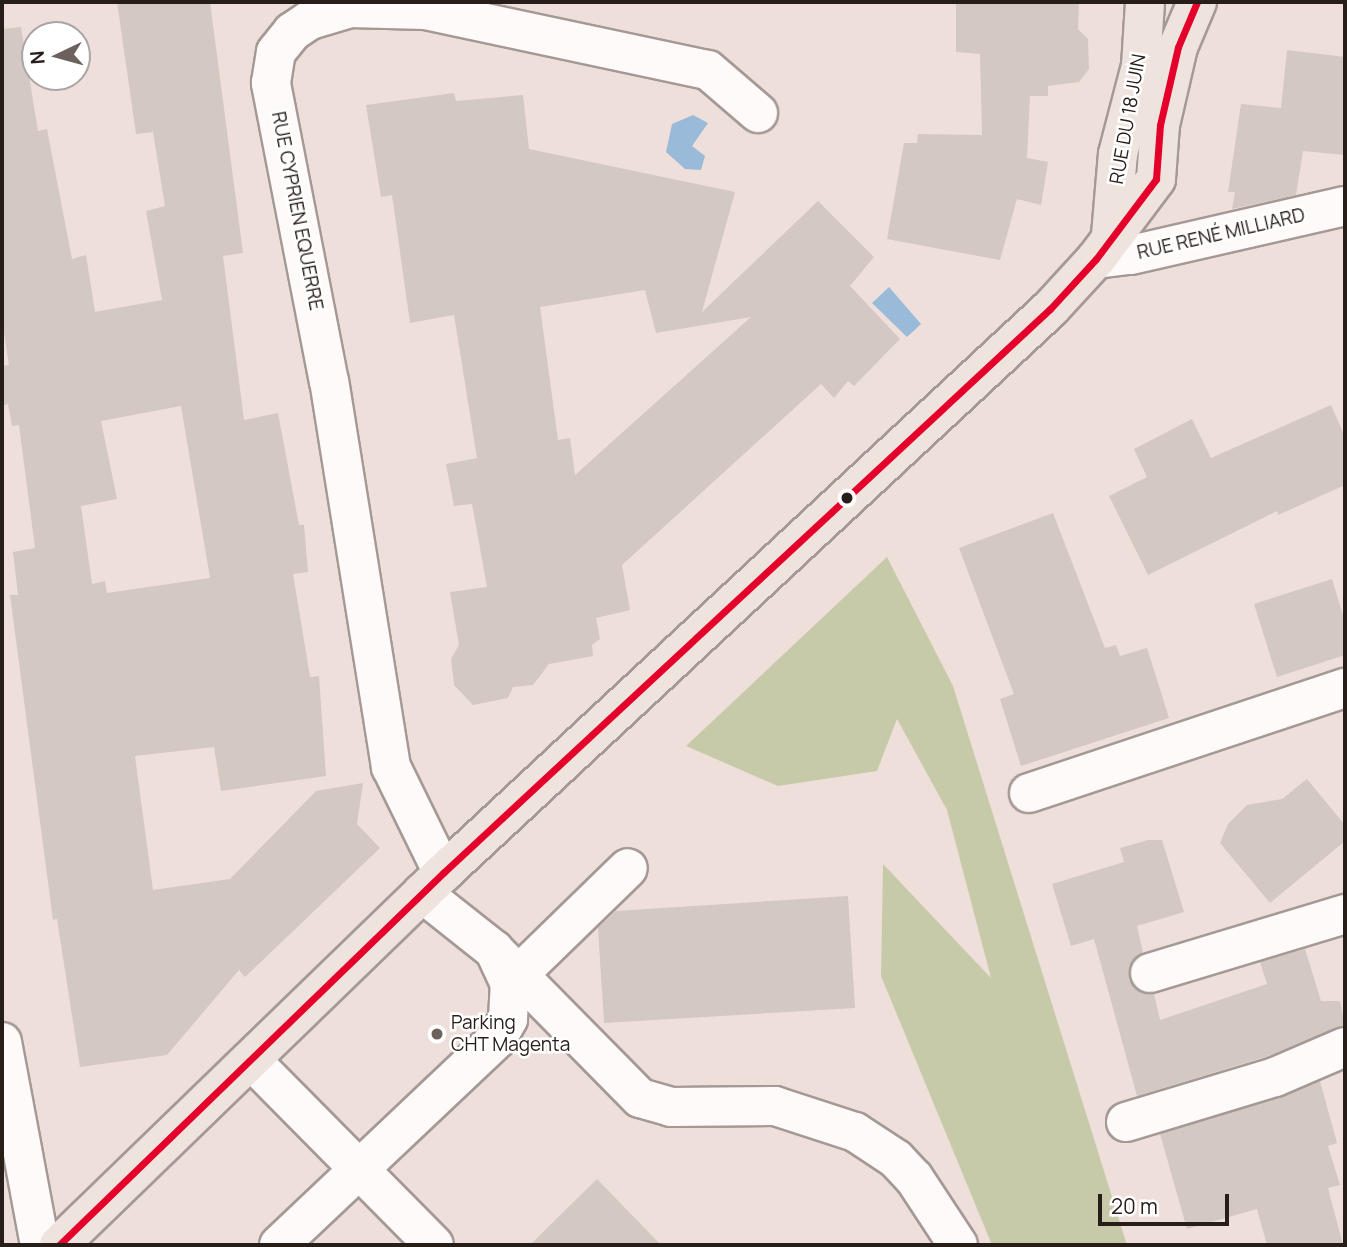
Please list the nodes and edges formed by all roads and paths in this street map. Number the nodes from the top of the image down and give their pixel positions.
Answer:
1 (1145, 2) edge
2 (1197, 2) edge
3 (758, 113) dead end
4 (1345, 206) edge
5 (1104, 247) junction
6 (1345, 688) edge
7 (1029, 793) dead end
8 (628, 868) dead end
9 (432, 883) junction
10 (1345, 914) edge
11 (506, 962) junction
12 (1150, 973) dead end
13 (2, 1042) edge
14 (1345, 1047) edge
15 (251, 1060) junction
16 (1345, 1068) edge
17 (360, 1167) junction
18 (40, 1245) edge
19 (59, 1245) edge
20 (279, 1245) edge
21 (434, 1245) edge
22 (958, 1245) edge

1 - 5 main road, RUE DU 18 JUIN
2 - 5 main road, RUE DU 18 JUIN
3 - 9 street, RUE CYPRIEN EQUERRE
4 - 5 street, RUE RENÉ MILLIARD
5 - 9 main road, RUE DU 18 JUIN
6 - 7 street
8 - 11 street
9 - 11 street
9 - 15 main road, RUE DU 18 JUIN
10 - 12 street
11 - 17 street
11 - 22 street
13 - 18 street
14 - 16 street
15 - 17 street
15 - 19 main road, RUE DU 18 JUIN
17 - 20 street
17 - 21 street

